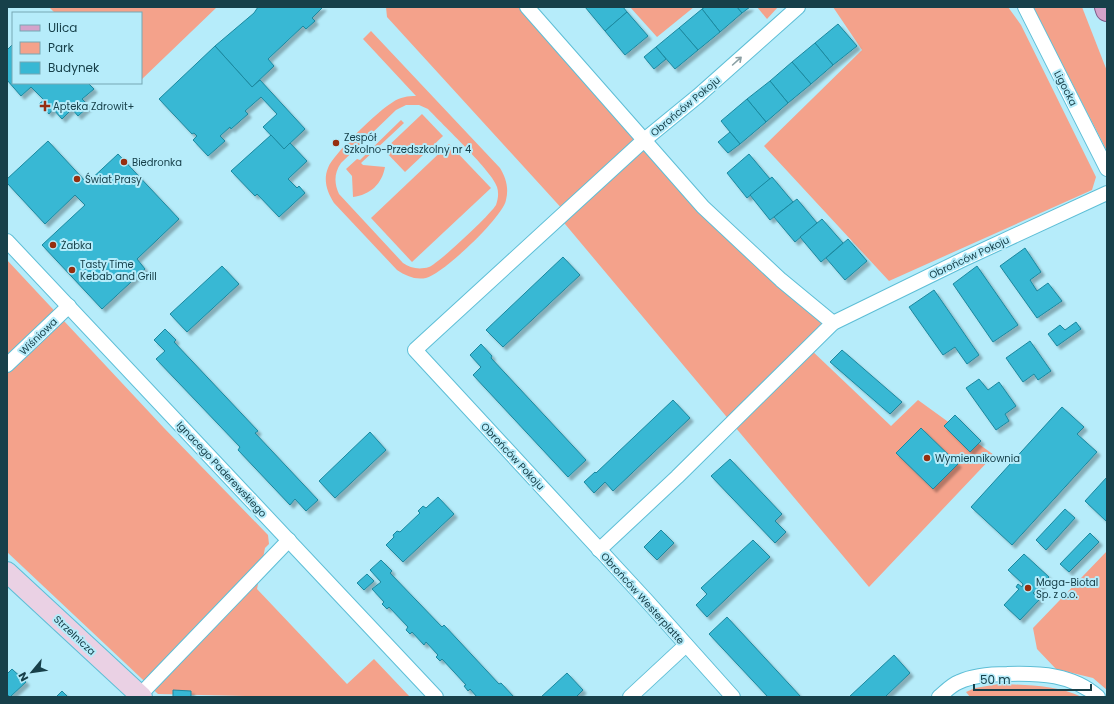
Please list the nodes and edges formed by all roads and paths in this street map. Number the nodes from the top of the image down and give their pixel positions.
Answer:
1 (527, 7) edge
2 (798, 7) edge
3 (1025, 7) edge
4 (643, 141) junction
5 (1107, 169) edge
6 (1107, 193) edge
7 (7, 242) edge
8 (69, 306) junction
9 (833, 323) junction
10 (7, 365) edge
11 (289, 540) junction
12 (599, 550) junction
13 (7, 572) edge
14 (686, 645) junction
15 (140, 696) edge
16 (436, 697) edge
17 (630, 697) edge
18 (733, 697) edge
19 (939, 697) edge
20 (1098, 697) edge

1 - 4 street, Obrońców Pokoju
4 -> 2 street, Obrońców Pokoju
3 - 5 street, Ligocka
4 - 9 street, Obrońców Pokoju
4 - 12 street, Obrońców Pokoju
6 - 9 street, Obrońców Pokoju
7 - 8 street, Ignacego Paderewskiego
8 - 10 street, Wiśniowa
8 - 11 street, Ignacego Paderewskiego
9 - 12 street, Obrońców Pokoju
11 - 15 street
11 - 16 street, Ignacego Paderewskiego
12 - 14 street, Obrońców Westerplatte
13 - 15 street, Strzelnicza
14 - 17 street, Obrońców Westerplatte
14 - 18 street, Obrońców Westerplatte
19 - 20 street

